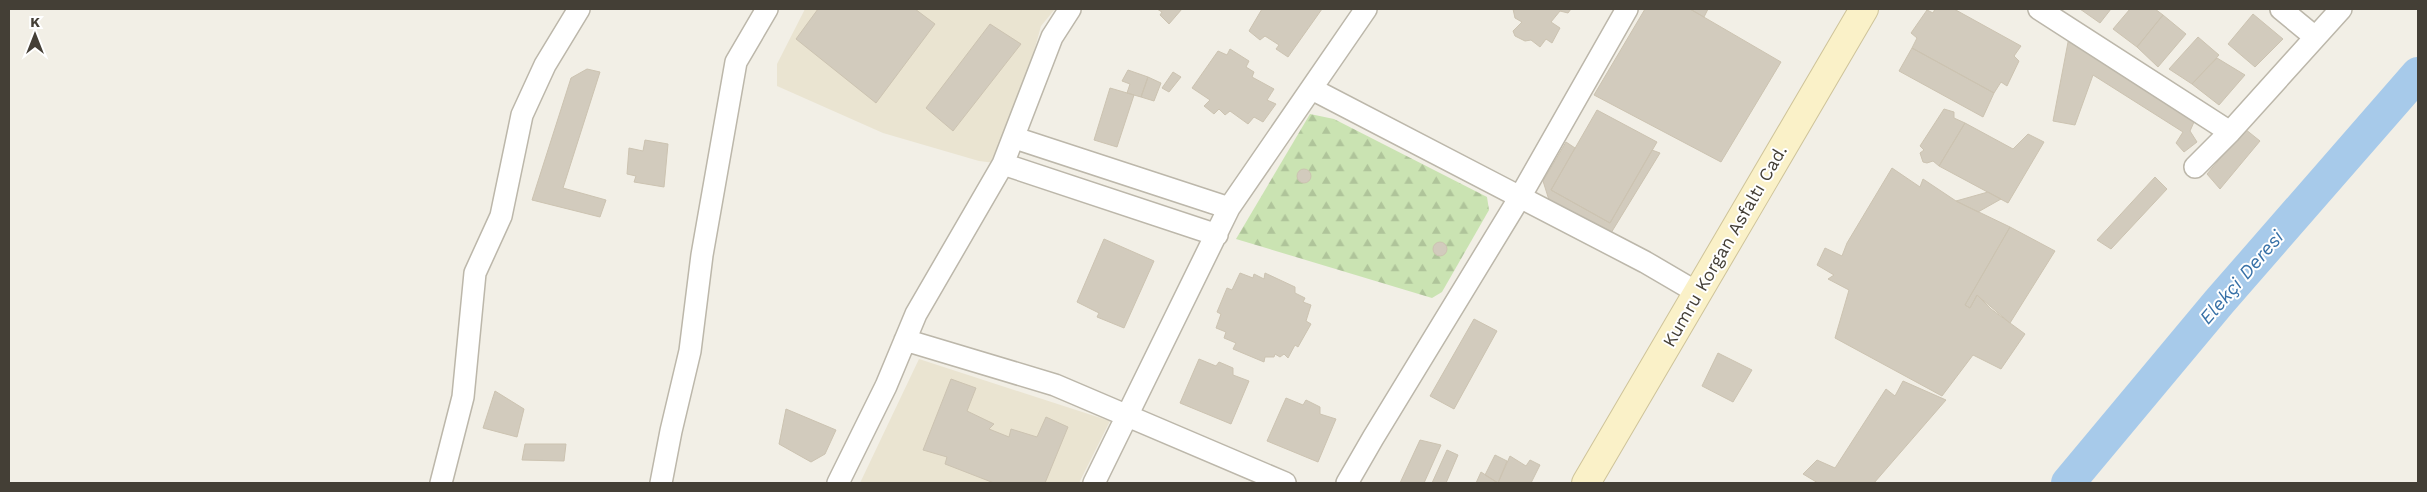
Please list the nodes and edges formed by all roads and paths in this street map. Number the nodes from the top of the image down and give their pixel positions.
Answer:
1 (579, 9) edge
2 (768, 9) edge
3 (1070, 9) edge
4 (1366, 9) edge
5 (1627, 9) edge
6 (1864, 9) edge
7 (2039, 9) edge
8 (2281, 9) edge
9 (2341, 9) edge
10 (2315, 38) junction
11 (1312, 90) junction
12 (2230, 132) junction
13 (1015, 138) junction
14 (1003, 164) junction
15 (2195, 167) dead end
16 (1520, 197) junction
17 (1230, 208) junction
18 (1217, 235) junction
19 (1698, 293) junction
20 (905, 340) junction
21 (1127, 416) junction
22 (441, 483) edge
23 (661, 483) edge
24 (838, 483) edge
25 (1094, 483) edge
26 (1285, 483) edge
27 (1348, 483) edge
28 (1586, 483) edge

1 - 22 street
2 - 23 street
3 - 13 street
4 - 11 street
5 - 16 street
6 - 19 main road, Kumru Korgan Asfaltı Cad.
7 - 12 street
8 - 10 street
9 - 10 street
10 - 12 street
11 - 16 street
11 - 17 street
12 - 15 street
13 - 14 street
13 - 17 street
14 - 18 street
14 - 20 street
16 - 19 street
16 - 27 street
17 - 18 street
18 - 21 street
19 - 28 main road, Kumru Korgan Asfaltı Cad.
20 - 21 street
20 - 24 street
21 - 25 street
21 - 26 street

